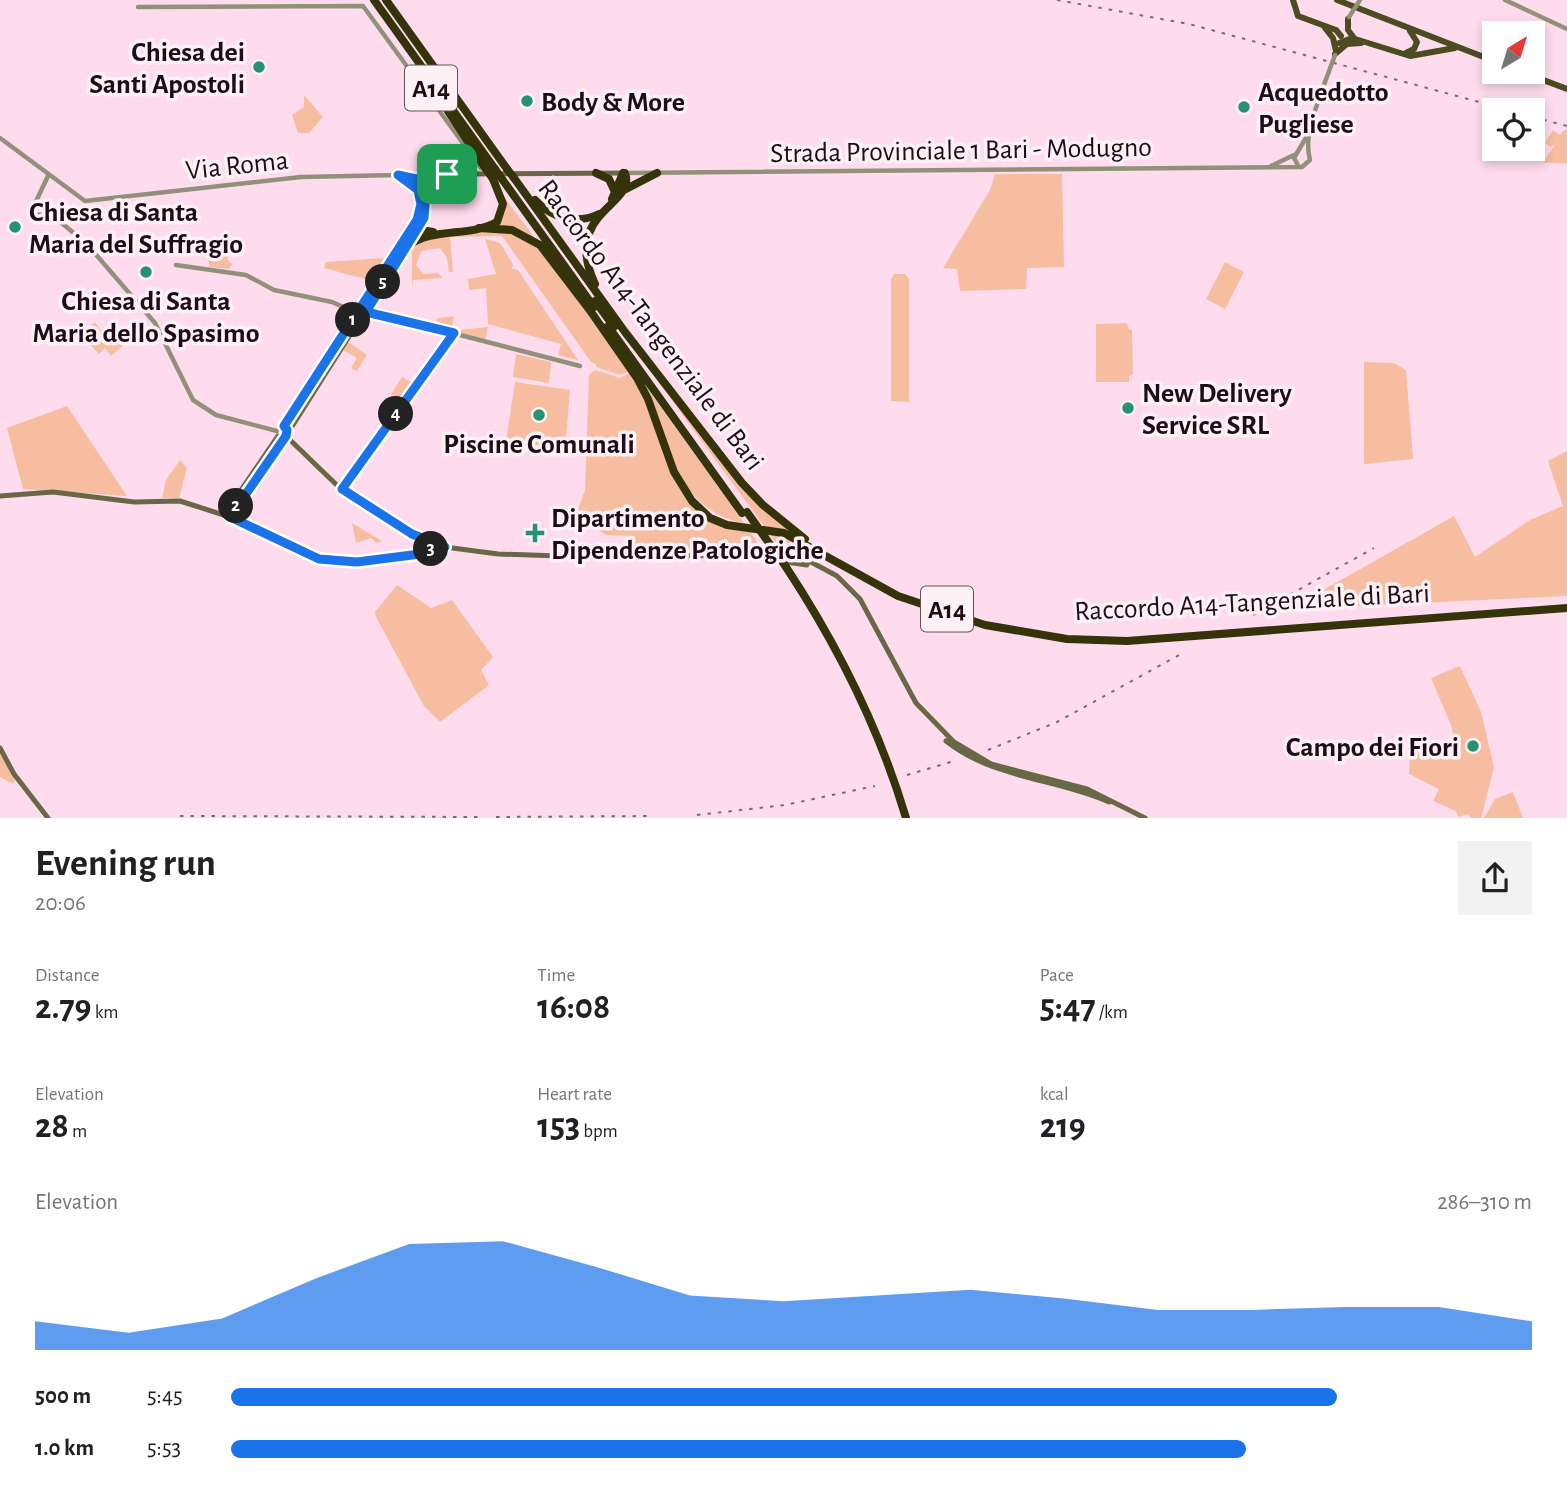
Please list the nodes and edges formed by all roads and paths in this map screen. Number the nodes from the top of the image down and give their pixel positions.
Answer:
1 (1331, 0) edge
2 (1337, 0) edge
3 (1360, 0) edge
4 (1509, 1) edge
5 (1294, 2) edge
6 (1350, 3) edge
7 (379, 4) edge
8 (138, 8) dead end
9 (1380, 17) junction
10 (1348, 18) junction
11 (1320, 25) junction
12 (1331, 28) junction
13 (1567, 29) edge
14 (1356, 39) junction
15 (1340, 40) junction
16 (1367, 43) junction
17 (1394, 51) junction
18 (1335, 53) junction
19 (1482, 54) edge
20 (1482, 57) edge
21 (1482, 57) edge
22 (1545, 78) edge
23 (1545, 80) edge
24 (1567, 87) edge
25 (1309, 132) junction
26 (0, 138) edge
27 (1296, 153) junction
28 (1308, 153) junction
29 (1266, 167) junction
30 (1300, 167) junction
31 (596, 173) junction
32 (624, 173) junction
33 (657, 173) junction
34 (447, 174) junction
35 (500, 174) junction
36 (398, 175) junction
37 (48, 176) junction
38 (422, 179) junction
39 (417, 189) junction
40 (427, 189) junction
41 (620, 191) junction
42 (416, 225) junction
43 (479, 228) junction
44 (429, 234) junction
45 (406, 247) junction
46 (176, 265) dead end
47 (589, 309) junction
48 (361, 311) junction
49 (625, 331) junction
50 (456, 334) junction
51 (580, 366) dead end
52 (282, 433) junction
53 (343, 490) junction
54 (0, 496) edge
55 (227, 516) junction
56 (428, 545) junction
57 (748, 556) junction
58 (1567, 606) edge
59 (0, 748) edge
60 (48, 818) edge
61 (903, 818) edge
62 (1139, 818) edge
63 (1145, 818) edge

1 - 6 main road
2 - 6 main road
3 - 10 street, bridge
4 - 13 street
5 - 11 main road
6 - 9 main road
6 - 19 main road
7 - 35 highway, A14
7 - 35 highway, Raccordo A14-Tangenziale di Bari / A14
7 - 35 highway, Raccordo A14-Tangenziale di Bari / A14
8 - 35 street
9 - 17 main road
9 - 20 main road
10 - 12 main road
10 - 14 main road
10 - 15 street
11 - 12 main road
11 - 18 main road
12 - 15 main road
14 - 15 main road
14 - 16 main road
15 - 18 street
16 - 17 main road
16 - 18 main road
17 - 21 main road
18 - 25 street, bridge
22 - 24 main road
23 - 24 main road
25 - 27 street
25 - 28 street
26 - 37 street
27 - 28 street
27 - 29 street, Strada Provinciale 1 Bari - Modugno
27 - 30 street
28 - 30 street
29 - 30 street, Strada Provinciale 1 Bari - Modugno
29 - 33 street, Strada Provinciale 1 Bari - Modugno
31 - 32 main road
31 - 35 main road
31 - 41 highway
32 - 33 street
32 - 41 highway
33 - 41 highway
34 - 35 main road
34 - 38 main road
34 - 40 main road
35 - 41 highway
35 - 43 highway
35 - 47 highway, Raccordo A14-Tangenziale di Bari / A14
35 - 49 highway, Raccordo A14-Tangenziale di Bari / A14
35 - 61 highway, A14, bridge
36 - 37 street, Via Roma
36 - 38 main road
36 - 39 main road
37 - 52 street
38 - 39 main road
38 - 40 main road
39 - 40 main road
39 - 42 main road
40 - 42 main road
41 - 49 highway
42 - 44 highway
42 - 45 main road
42 - 48 main road
43 - 44 highway
43 - 47 highway
44 - 45 highway
45 - 48 main road
46 - 48 street
47 - 58 highway, Raccordo A14-Tangenziale di Bari / A14
48 - 50 street
48 - 52 main road
49 - 58 highway, Raccordo A14-Tangenziale di Bari / A14
50 - 51 street
50 - 53 street
52 - 53 main road
52 - 55 main road
53 - 56 main road
54 - 55 main road
55 - 56 street
56 - 57 main road
57 - 62 main road
57 - 63 main road
59 - 60 main road

